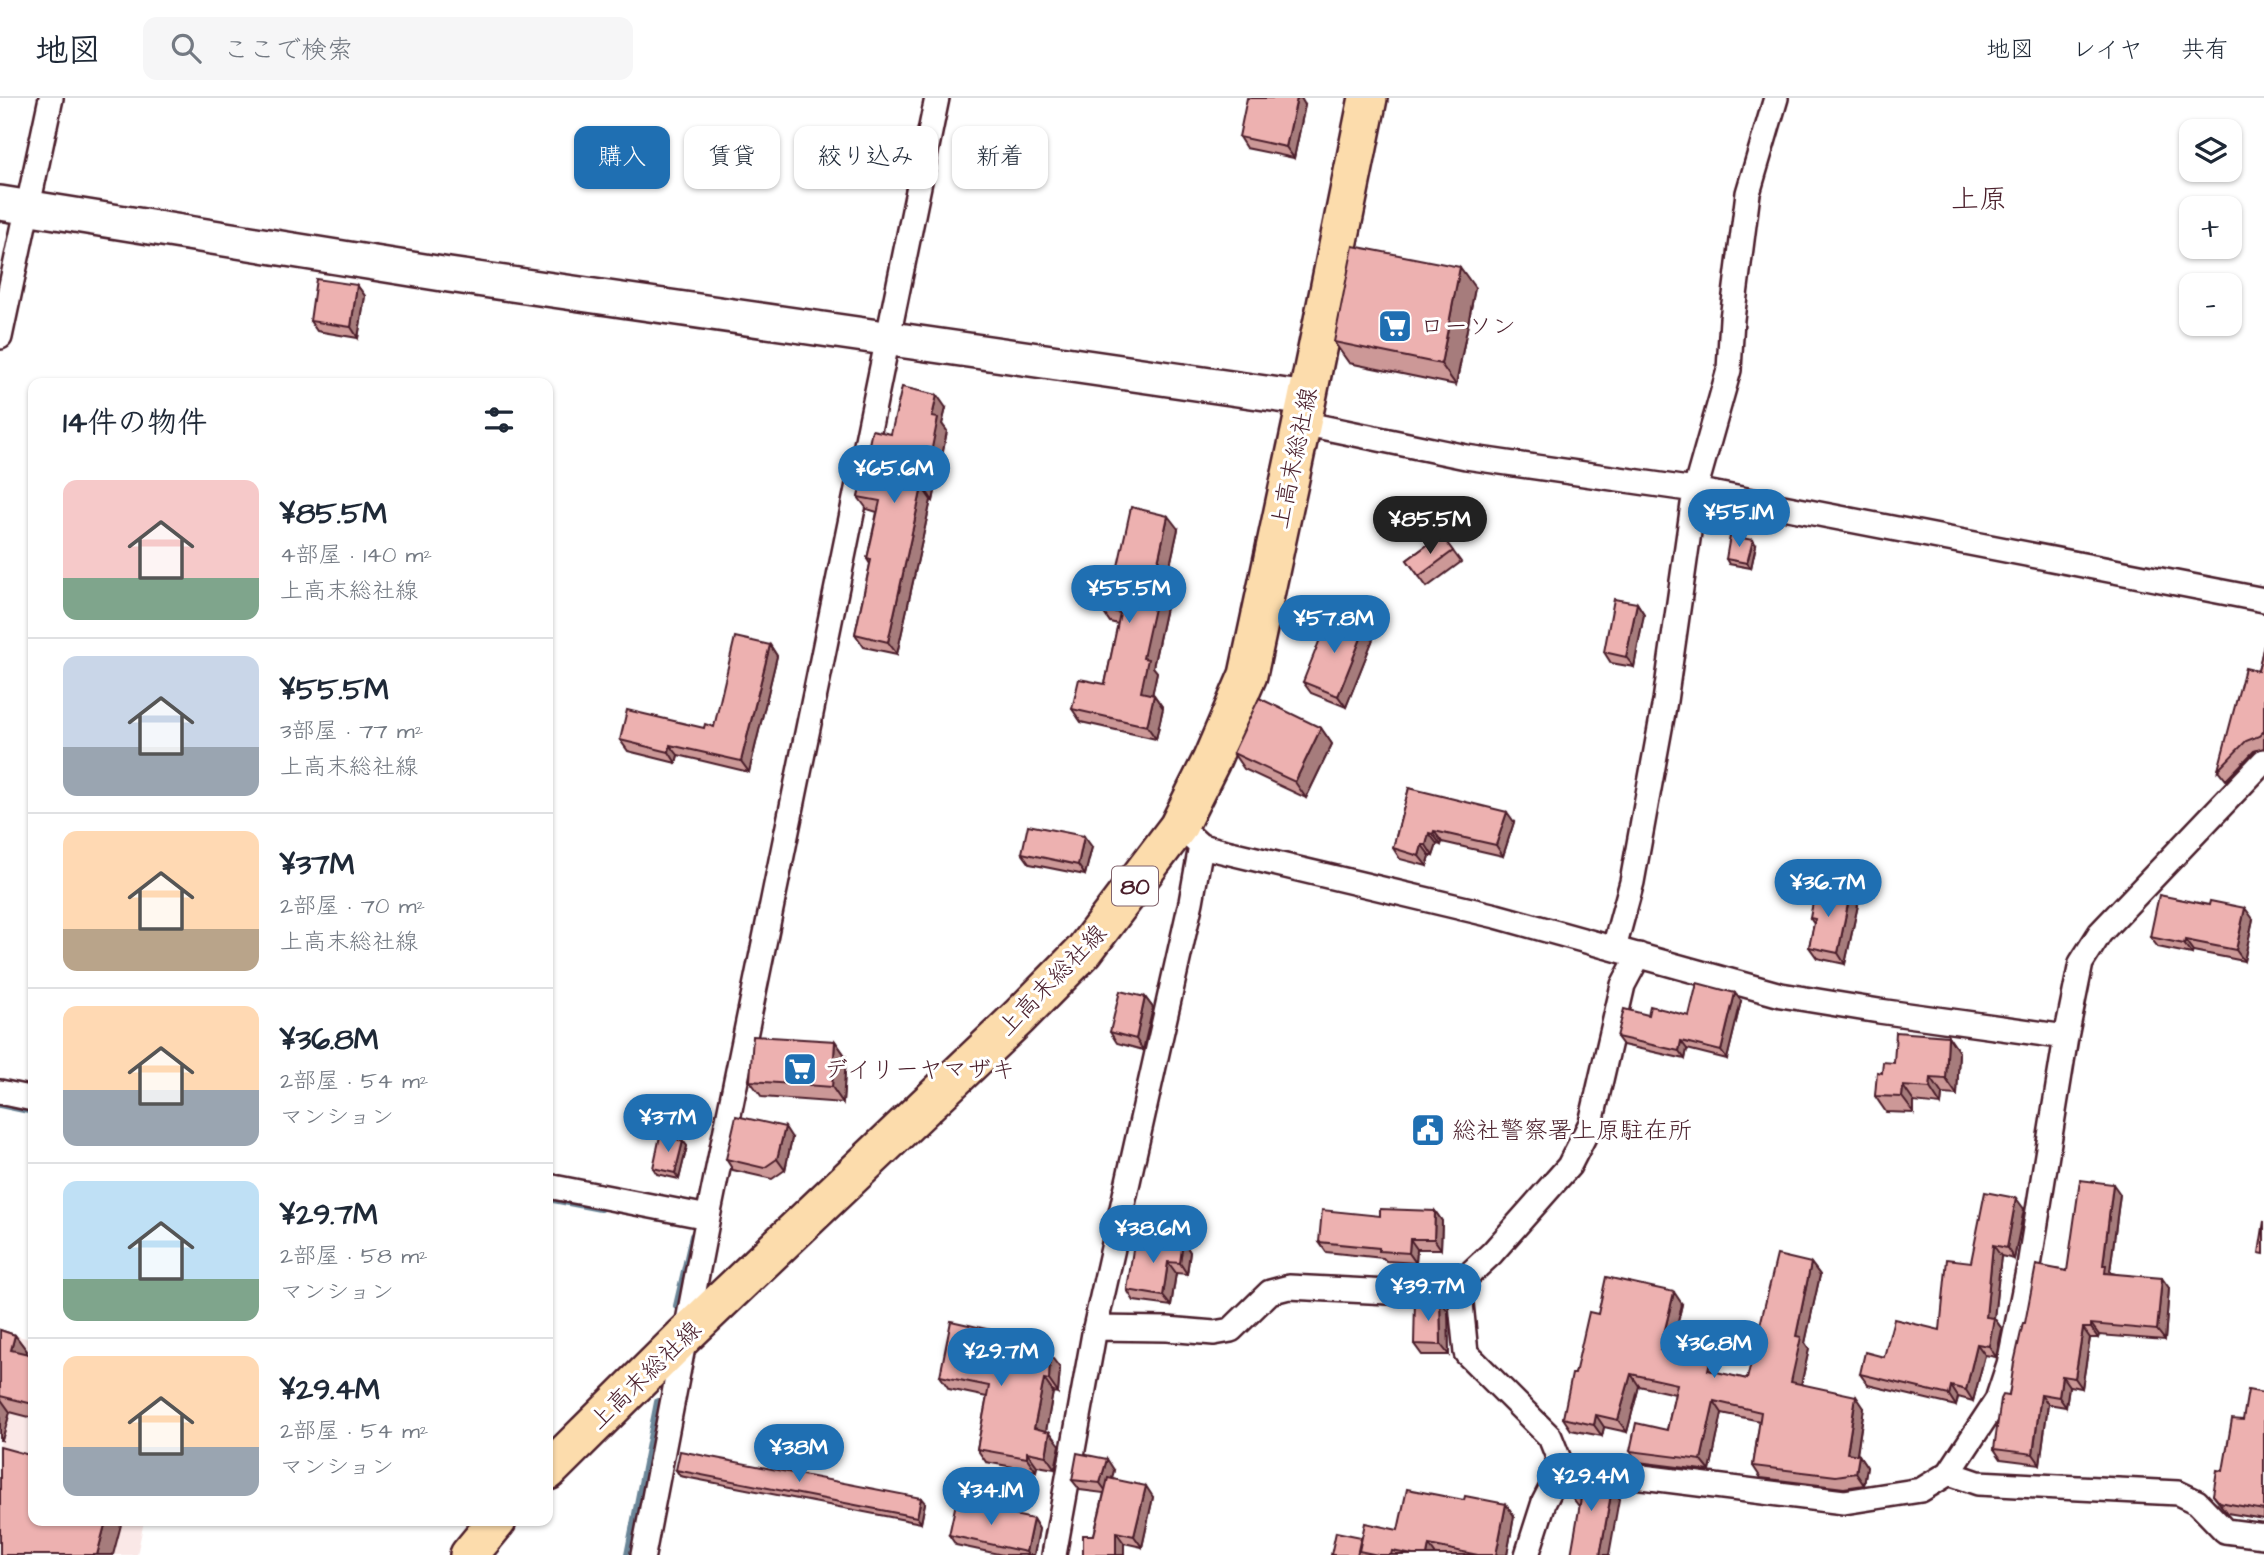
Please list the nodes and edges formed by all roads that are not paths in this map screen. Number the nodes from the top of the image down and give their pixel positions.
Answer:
1 (51, 98) edge
2 (937, 98) edge
3 (1368, 98) edge
4 (1776, 98) edge
5 (14, 206) edge
6 (0, 337) edge
7 (889, 339) junction
8 (1305, 411) junction
9 (1695, 490) junction
10 (2264, 600) edge
11 (2264, 761) edge
12 (1190, 837) junction
13 (1614, 948) junction
14 (1639, 955) junction
15 (2066, 1037) junction
16 (0, 1092) edge
17 (28, 1098) edge
18 (553, 1187) edge
19 (708, 1217) junction
20 (1459, 1284) junction
21 (1095, 1328) junction
22 (684, 1336) junction
23 (553, 1466) edge
24 (1562, 1467) junction
25 (1950, 1473) junction
26 (493, 1526) edge
27 (2264, 1536) edge
28 (469, 1555) edge
29 (643, 1555) edge
30 (1054, 1555) edge
31 (1527, 1555) edge

1 - 5 street
2 - 7 street
3 - 8 main road, 上高末総社線 / 80
4 - 9 street
5 - 6 street
5 - 7 street
7 - 8 street
7 - 19 street
8 - 9 street
8 - 12 main road, 上高末総社線 / 80
9 - 10 street
9 - 13 street
11 - 15 street
12 - 13 street
12 - 21 street
12 - 22 main road, 上高末総社線 / 80
13 - 14 street
14 - 15 street
14 - 20 street
15 - 25 street
16 - 17 street
18 - 19 street
19 - 22 street
20 - 21 street
20 - 24 street
21 - 30 street
22 - 23 main road, 上高末総社線 / 80
22 - 29 street
24 - 25 street
24 - 31 street
25 - 27 street
26 - 28 main road

